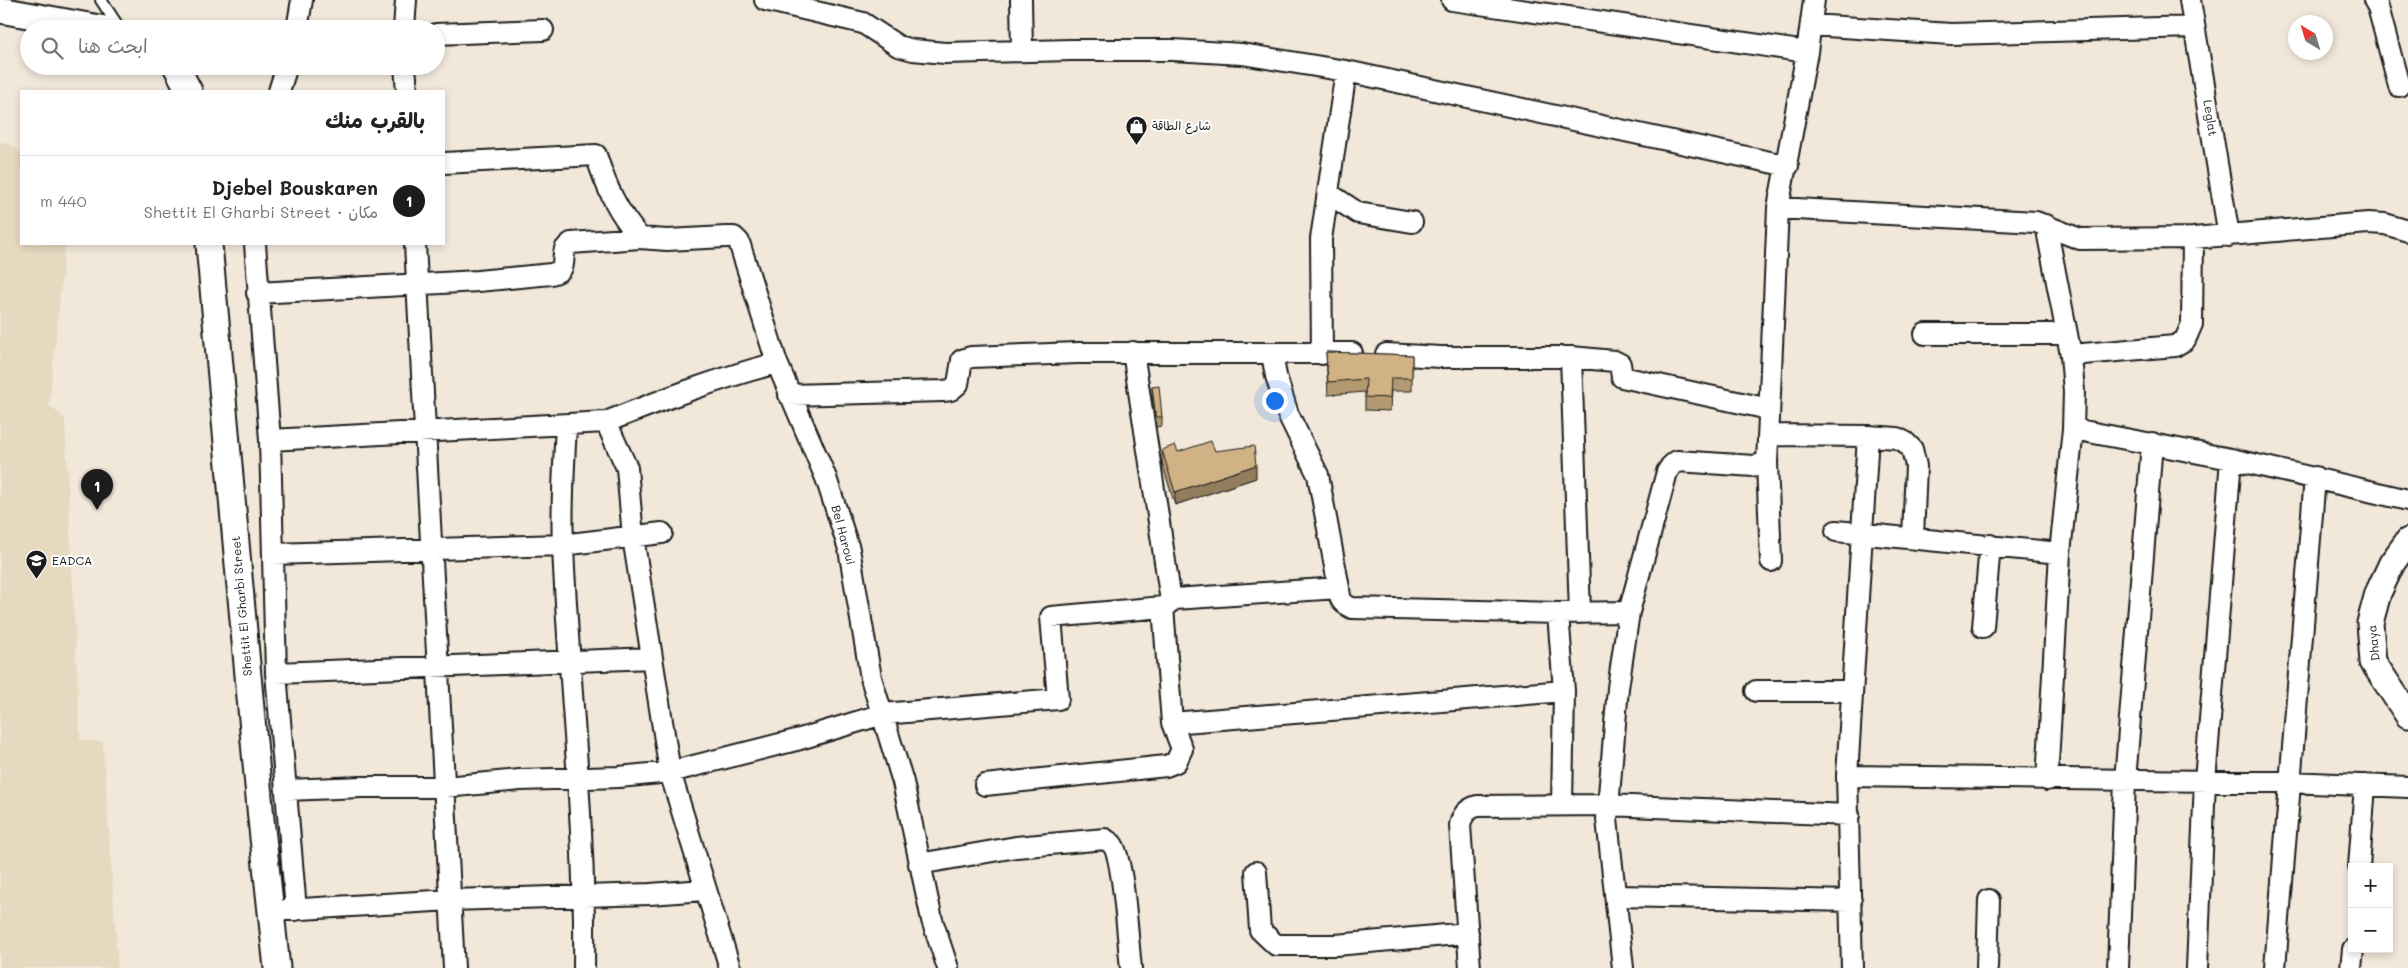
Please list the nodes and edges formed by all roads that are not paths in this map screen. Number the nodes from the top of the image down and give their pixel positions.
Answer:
1 (100, 0) edge
2 (302, 0) edge
3 (406, 0) edge
4 (765, 0) edge
5 (1021, 0) edge
6 (1814, 0) edge
7 (2190, 0) edge
8 (2374, 0) edge
9 (1462, 1) edge
10 (0, 10) edge
11 (55, 20) edge
12 (114, 20) edge
13 (299, 20) edge
14 (405, 20) edge
15 (1811, 25) junction
16 (2194, 26) junction
17 (543, 30) dead end
18 (445, 34) edge
19 (1022, 51) junction
20 (1808, 52) junction
21 (1346, 71) junction
22 (181, 75) edge
23 (284, 75) edge
24 (406, 75) edge
25 (2399, 86) dead end
26 (188, 90) edge
27 (279, 90) edge
28 (407, 90) edge
29 (445, 163) edge
30 (1788, 166) junction
31 (1328, 193) junction
32 (1778, 208) junction
33 (1412, 222) dead end
34 (2046, 225) junction
35 (2408, 231) edge
36 (2229, 236) junction
37 (640, 238) junction
38 (2193, 238) junction
39 (209, 245) edge
40 (255, 245) edge
41 (415, 245) edge
42 (417, 285) junction
43 (257, 293) junction
44 (1925, 334) dead end
45 (2067, 334) junction
46 (1133, 352) junction
47 (1272, 354) junction
48 (1322, 354) junction
49 (2071, 355) junction
50 (1571, 357) junction
51 (777, 364) junction
52 (789, 395) junction
53 (1769, 409) junction
54 (606, 422) junction
55 (566, 425) junction
56 (2073, 429) junction
57 (425, 431) junction
58 (1770, 435) junction
59 (1868, 436) junction
60 (270, 440) junction
61 (2152, 443) junction
62 (2231, 459) junction
63 (1767, 463) junction
64 (2315, 477) junction
65 (2408, 500) edge
66 (1836, 531) dead end
67 (662, 533) dead end
68 (1862, 534) junction
69 (633, 537) junction
70 (1913, 538) junction
71 (2408, 541) edge
72 (1990, 545) junction
73 (562, 546) junction
74 (432, 549) junction
75 (2060, 553) junction
76 (273, 554) junction
77 (1771, 561) dead end
78 (1339, 588) junction
79 (1167, 604) junction
80 (1629, 612) junction
81 (1558, 613) junction
82 (1580, 613) junction
83 (1983, 627) dead end
84 (652, 658) junction
85 (571, 661) junction
86 (438, 667) junction
87 (276, 673) junction
88 (1564, 690) junction
89 (1756, 691) dead end
90 (1852, 691) junction
91 (883, 714) junction
92 (2408, 715) edge
93 (1172, 723) junction
94 (670, 772) junction
95 (1847, 776) junction
96 (580, 778) junction
97 (2046, 780) junction
98 (2125, 781) junction
99 (2205, 781) junction
100 (2289, 782) junction
101 (985, 785) dead end
102 (2365, 785) junction
103 (444, 787) junction
104 (2408, 787) edge
105 (286, 790) junction
106 (1562, 805) junction
107 (1607, 805) junction
108 (1849, 815) junction
109 (2359, 863) edge
110 (918, 864) junction
111 (1256, 872) dead end
112 (704, 890) junction
113 (585, 896) junction
114 (1617, 896) junction
115 (451, 900) junction
116 (1989, 900) dead end
117 (1851, 901) junction
118 (296, 910) junction
119 (271, 911) junction
120 (1468, 934) junction
121 (2353, 953) edge
122 (277, 968) edge
123 (454, 968) edge
124 (584, 968) edge
125 (730, 968) edge
126 (948, 968) edge
127 (1131, 968) edge
128 (1470, 968) edge
129 (1623, 968) edge
130 (1852, 968) edge
131 (1986, 968) edge
132 (2118, 968) edge
133 (2197, 968) edge
134 (2275, 968) edge
135 (2351, 968) edge

1 - 12 lane
2 - 13 street
3 - 14 street
4 - 19 street
5 - 19 street
6 - 15 street
7 - 16 street, Leglat
8 - 25 street
9 - 20 street
10 - 11 street
15 - 16 street
15 - 20 street
16 - 36 street, Leglat
17 - 18 street
19 - 21 street
20 - 30 street
21 - 30 street
21 - 31 street
22 - 26 street
23 - 27 street
24 - 28 street
29 - 37 street
30 - 32 street
31 - 33 street
31 - 48 street
32 - 34 street
32 - 53 street
34 - 38 street
34 - 45 street
35 - 36 street
36 - 38 street
37 - 42 street
37 - 51 street, Bel Haroui
38 - 49 street
39 - 119 street, Shettit El Gharbi Street
40 - 43 street
41 - 42 street
42 - 43 street
42 - 57 street
43 - 60 street
44 - 45 street
45 - 49 street
46 - 47 street
46 - 52 street
46 - 79 street
47 - 48 street
47 - 78 street
48 - 50 street
49 - 56 street
50 - 53 street
50 - 82 street
51 - 52 street, Bel Haroui
51 - 54 street
52 - 91 street, Bel Haroui
53 - 58 street
54 - 55 street
54 - 69 street
55 - 57 street
55 - 73 street
56 - 61 street
56 - 75 street
57 - 60 street
57 - 74 street
58 - 59 street
58 - 63 street
59 - 68 street
59 - 70 street
60 - 76 street
61 - 62 street
61 - 98 street
62 - 64 street
62 - 99 street
63 - 77 street
63 - 80 street
64 - 65 street
64 - 100 street
66 - 68 street
67 - 69 street
68 - 70 street
68 - 90 street
69 - 73 street
69 - 84 street
70 - 72 street
71 - 92 street, Dhaya
72 - 75 street
72 - 83 street
73 - 74 street
73 - 85 street
74 - 76 street
74 - 86 street
75 - 97 street
76 - 87 street
78 - 79 street
78 - 81 street
79 - 91 street
79 - 93 street
80 - 82 street
80 - 107 street
81 - 82 street
81 - 88 street
84 - 85 street
84 - 94 street
85 - 86 street
85 - 96 street
86 - 87 street
86 - 103 street
87 - 105 street
88 - 93 street
88 - 106 street
89 - 90 street
90 - 95 street
91 - 94 street
91 - 110 street, Bel Haroui
93 - 101 street
94 - 96 street
94 - 112 street
95 - 97 street
95 - 108 street
96 - 103 street
96 - 113 street
97 - 98 street
98 - 99 street
98 - 132 street
99 - 100 street
99 - 133 street
100 - 102 street
100 - 134 street
102 - 104 street
102 - 109 street
103 - 105 street
103 - 115 street
105 - 118 street
106 - 107 street
106 - 120 street
107 - 108 street
107 - 114 street
108 - 117 street
110 - 126 street, Bel Haroui
110 - 127 street
111 - 120 street
112 - 113 street
112 - 125 street
113 - 115 street
113 - 124 street
114 - 117 street
114 - 129 street
115 - 118 street
115 - 123 street
116 - 131 street
117 - 130 street
118 - 119 street
119 - 122 street, Shettit El Gharbi Street
120 - 128 street
121 - 135 street

